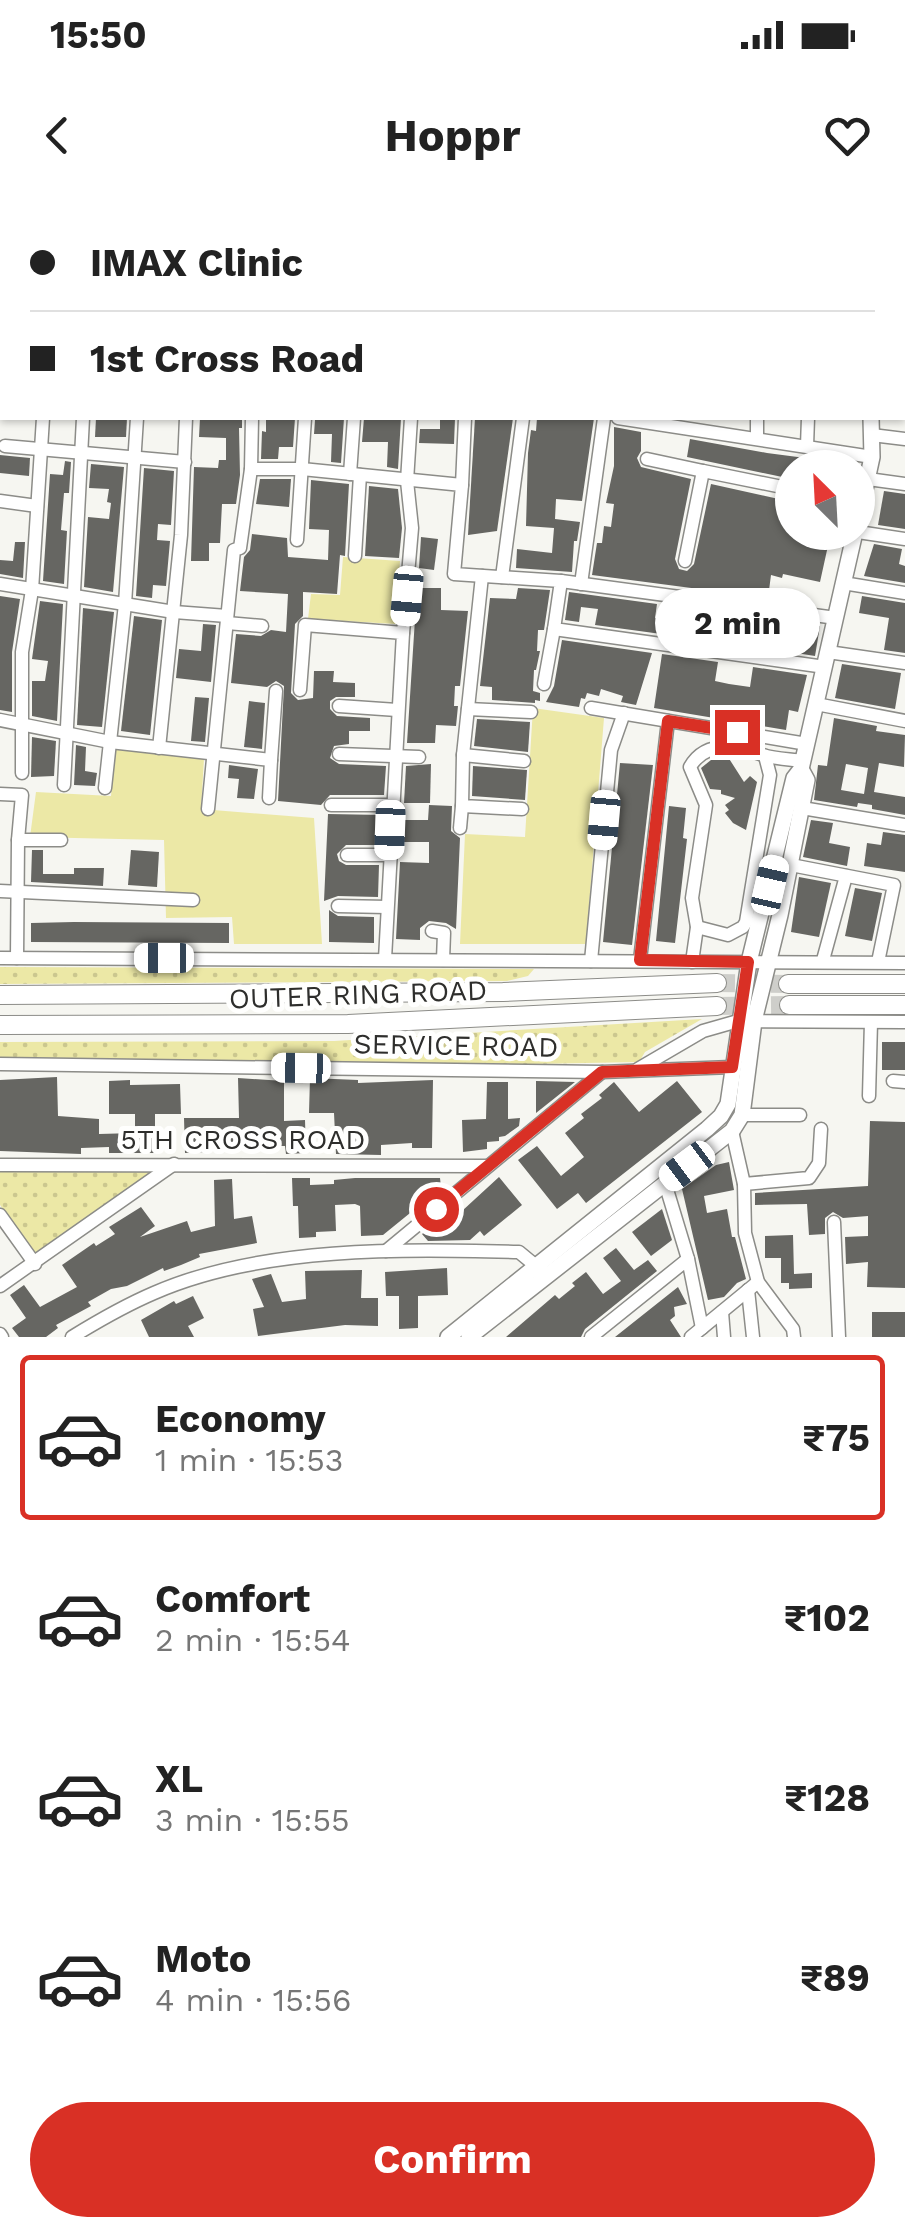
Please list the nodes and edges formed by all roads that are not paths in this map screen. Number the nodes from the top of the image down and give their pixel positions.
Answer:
1 (42, 420) edge
2 (83, 420) edge
3 (137, 420) edge
4 (186, 420) edge
5 (252, 420) edge
6 (304, 420) edge
7 (354, 420) edge
8 (411, 420) edge
9 (465, 420) edge
10 (523, 420) edge
11 (604, 420) edge
12 (647, 420) edge
13 (757, 420) edge
14 (808, 420) edge
15 (871, 420) edge
16 (704, 424) edge
17 (872, 435) junction
18 (758, 438) junction
19 (905, 439) edge
20 (5, 446) dead end
21 (807, 446) junction
22 (41, 450) junction
23 (831, 450) edge
24 (872, 450) edge
25 (82, 453) junction
26 (134, 456) junction
27 (647, 459) dead end
28 (185, 462) junction
29 (302, 468) junction
30 (250, 469) junction
31 (703, 471) junction
32 (355, 475) junction
33 (875, 480) edge
34 (408, 481) junction
35 (462, 484) junction
36 (905, 484) edge
37 (775, 485) edge
38 (0, 501) edge
39 (38, 506) junction
40 (875, 535) edge
41 (905, 539) edge
42 (298, 540) dead end
43 (852, 550) edge
44 (355, 556) dead end
45 (685, 561) dead end
46 (482, 576) junction
47 (502, 577) junction
48 (561, 581) junction
49 (844, 583) junction
50 (0, 584) edge
51 (581, 584) junction
52 (32, 590) junction
53 (905, 593) edge
54 (75, 596) junction
55 (125, 604) junction
56 (174, 612) junction
57 (836, 618) junction
58 (227, 620) junction
59 (262, 626) dead end
60 (554, 629) junction
61 (403, 633) junction
62 (826, 659) junction
63 (905, 664) edge
64 (544, 684) dead end
65 (300, 690) dead end
66 (276, 691) dead end
67 (816, 704) junction
68 (339, 706) dead end
69 (591, 708) dead end
70 (468, 709) junction
71 (397, 710) junction
72 (531, 712) dead end
73 (624, 713) junction
74 (0, 720) edge
75 (668, 721) junction
76 (905, 721) edge
77 (24, 724) junction
78 (66, 732) junction
79 (110, 742) junction
80 (159, 748) junction
81 (214, 754) junction
82 (339, 754) dead end
83 (463, 756) junction
84 (765, 756) junction
85 (394, 757) junction
86 (419, 757) dead end
87 (804, 758) junction
88 (271, 760) junction
89 (524, 761) dead end
90 (22, 773) dead end
91 (64, 785) dead end
92 (105, 788) dead end
93 (0, 794) edge
94 (269, 798) dead end
95 (331, 805) dead end
96 (392, 806) junction
97 (462, 806) junction
98 (802, 808) junction
99 (522, 809) dead end
100 (208, 810) dead end
101 (904, 825) edge
102 (460, 828) dead end
103 (18, 840) junction
104 (61, 840) dead end
105 (347, 855) dead end
106 (390, 855) junction
107 (791, 865) junction
108 (846, 876) junction
109 (0, 891) edge
110 (16, 891) junction
111 (194, 900) dead end
112 (338, 906) dead end
113 (387, 907) junction
114 (697, 927) junction
115 (432, 931) dead end
116 (728, 935) junction
117 (0, 958) edge
118 (17, 958) junction
119 (385, 960) junction
120 (443, 960) junction
121 (640, 960) junction
122 (823, 960) junction
123 (591, 961) junction
124 (692, 962) junction
125 (722, 962) junction
126 (748, 962) junction
127 (878, 962) junction
128 (768, 963) junction
129 (905, 963) edge
130 (718, 983) tunnel mouth
131 (788, 984) tunnel mouth
132 (905, 984) edge
133 (0, 995) edge
134 (789, 1005) tunnel mouth
135 (905, 1005) edge
136 (718, 1006) tunnel mouth
137 (746, 1021) junction
138 (871, 1022) junction
139 (905, 1022) edge
140 (0, 1026) edge
141 (0, 1064) edge
142 (732, 1067) junction
143 (636, 1070) junction
144 (602, 1072) junction
145 (869, 1096) dead end
146 (800, 1115) dead end
147 (742, 1116) junction
148 (821, 1129) dead end
149 (732, 1132) junction
150 (176, 1163) junction
151 (0, 1165) edge
152 (486, 1166) junction
153 (665, 1183) junction
154 (744, 1184) junction
155 (0, 1215) edge
156 (834, 1222) dead end
157 (386, 1252) junction
158 (688, 1260) junction
159 (34, 1264) junction
160 (541, 1271) junction
161 (0, 1286) edge
162 (753, 1286) junction
163 (722, 1312) junction
164 (96, 1322) junction
165 (696, 1332) edge
166 (72, 1337) edge
167 (106, 1337) edge
168 (448, 1337) edge
169 (468, 1337) edge
170 (591, 1337) edge
171 (724, 1337) edge
172 (753, 1337) edge
173 (794, 1337) edge
174 (839, 1337) edge

1 - 22 street
2 - 25 street
3 - 26 street
4 - 28 street
5 - 30 street
6 - 29 street
7 - 32 street
8 - 34 street
9 - 35 street
10 - 47 street
11 - 51 street
12 - 16 street
13 - 18 street
14 - 21 street
15 - 17 main road
16 - 18 street
17 - 19 street
17 - 24 main road
18 - 21 street
20 - 22 street
21 - 23 street
22 - 25 street
22 - 39 street
25 - 26 street
25 - 54 street
26 - 28 street
26 - 55 street
27 - 31 street
28 - 56 street
29 - 30 street
29 - 32 street
29 - 42 street
30 - 58 street
31 - 37 street
31 - 45 street
32 - 34 street
32 - 44 street
33 - 36 street
34 - 35 street
34 - 61 street
35 - 46 street
38 - 39 street
39 - 52 street
40 - 41 street
43 - 49 main road
46 - 47 street
46 - 70 street
47 - 48 street
48 - 51 street
48 - 60 street
49 - 53 street
49 - 57 main road
50 - 52 street
51 - 57 street
52 - 54 street
52 - 77 street
54 - 55 street
54 - 78 street
55 - 56 street
55 - 79 street
56 - 58 street
56 - 80 street
57 - 62 main road
58 - 59 street
58 - 81 street
60 - 62 street
60 - 64 street
61 - 65 street
61 - 71 street
62 - 63 street
62 - 67 main road
66 - 88 street
67 - 76 street
67 - 87 main road
68 - 71 street
69 - 73 street
70 - 72 street
70 - 83 street
71 - 85 street
73 - 75 street
73 - 123 street
74 - 77 street
75 - 87 street
75 - 121 street
77 - 78 street
77 - 90 street
78 - 79 street
78 - 91 street
79 - 80 street
79 - 92 street
80 - 81 street
81 - 88 street
81 - 100 street
82 - 85 street
83 - 89 street
83 - 97 street
84 - 87 street
84 - 114 street
84 - 116 street
85 - 86 street
85 - 96 street
87 - 98 main road
87 - 126 main road
88 - 94 street
93 - 103 street
95 - 96 street
96 - 106 street
97 - 99 street
97 - 102 street
98 - 101 street
98 - 107 main road
103 - 104 street
103 - 110 street
105 - 106 street
106 - 113 street
107 - 108 street
107 - 128 main road
108 - 122 street
108 - 127 street
109 - 110 street
110 - 111 street
110 - 118 street
112 - 113 street
113 - 119 street
114 - 116 street
114 - 124 street
115 - 120 street
116 - 125 street
117 - 118 street
118 - 119 street
119 - 120 street
120 - 123 street
121 - 123 street
121 - 124 street
122 - 127 street
122 - 128 street
124 - 125 street
125 - 126 street
126 - 128 street
126 - 137 main road
127 - 129 street
128 - 137 main road
130 - 133 highway, OUTER RING ROAD
131 - 132 highway
134 - 135 highway
136 - 140 highway, OUTER RING ROAD
137 - 138 street
137 - 142 main road
137 - 143 street
137 - 147 main road
138 - 139 street
138 - 145 street
141 - 144 street, SERVICE ROAD
142 - 143 street, SERVICE ROAD
142 - 160 main road
143 - 144 street, SERVICE ROAD
144 - 152 street
146 - 147 street
147 - 149 main road
148 - 154 street
149 - 153 main road
149 - 154 street
150 - 151 street, 5TH CROSS ROAD
150 - 152 street, 5TH CROSS ROAD
150 - 159 street
152 - 157 street
153 - 158 street
153 - 160 main road
154 - 162 street
155 - 159 street
156 - 174 street
157 - 160 street
157 - 164 street
158 - 165 street
158 - 170 street
159 - 161 street
160 - 168 main road
160 - 169 main road
162 - 163 street
162 - 172 street
162 - 173 street
163 - 165 street
163 - 171 street
164 - 166 street
164 - 167 street

